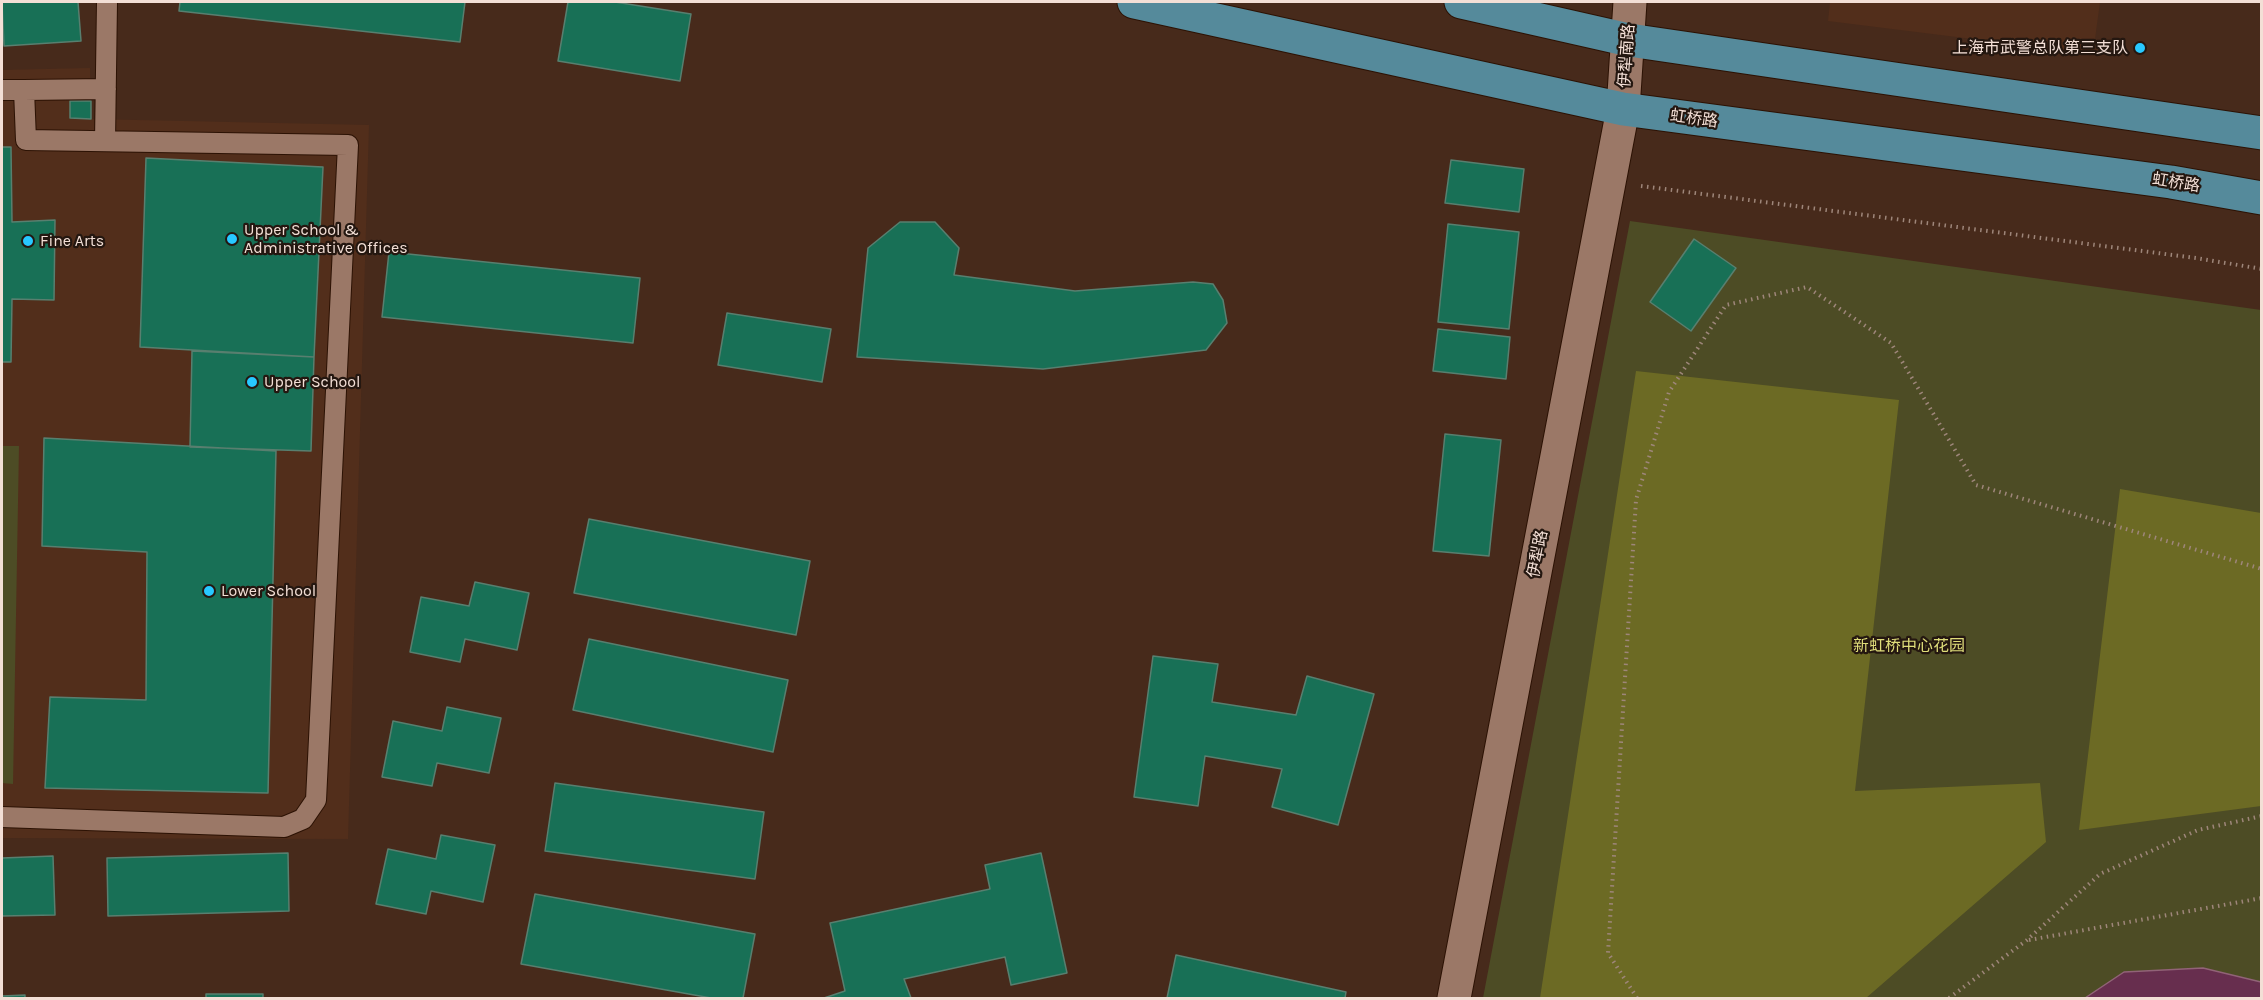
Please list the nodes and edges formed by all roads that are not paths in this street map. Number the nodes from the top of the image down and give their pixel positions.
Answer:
1 (107, 2) edge
2 (1134, 2) edge
3 (1461, 2) edge
4 (1630, 2) edge
5 (1629, 40) junction
6 (106, 89) junction
7 (2, 90) edge
8 (24, 90) junction
9 (1623, 110) junction
10 (2262, 133) edge
11 (105, 141) junction
12 (2262, 198) edge
13 (2, 817) edge
14 (1454, 999) edge

1 - 6 lane
2 - 9 main road, 虹桥路
3 - 5 main road
4 - 5 street, 伊犁南路
5 - 9 street, 伊犁南路
5 - 10 main road
6 - 8 lane
6 - 11 lane
7 - 8 lane
8 - 11 lane
9 - 12 main road, 虹桥路
9 - 14 street, 伊犁路
11 - 13 lane

